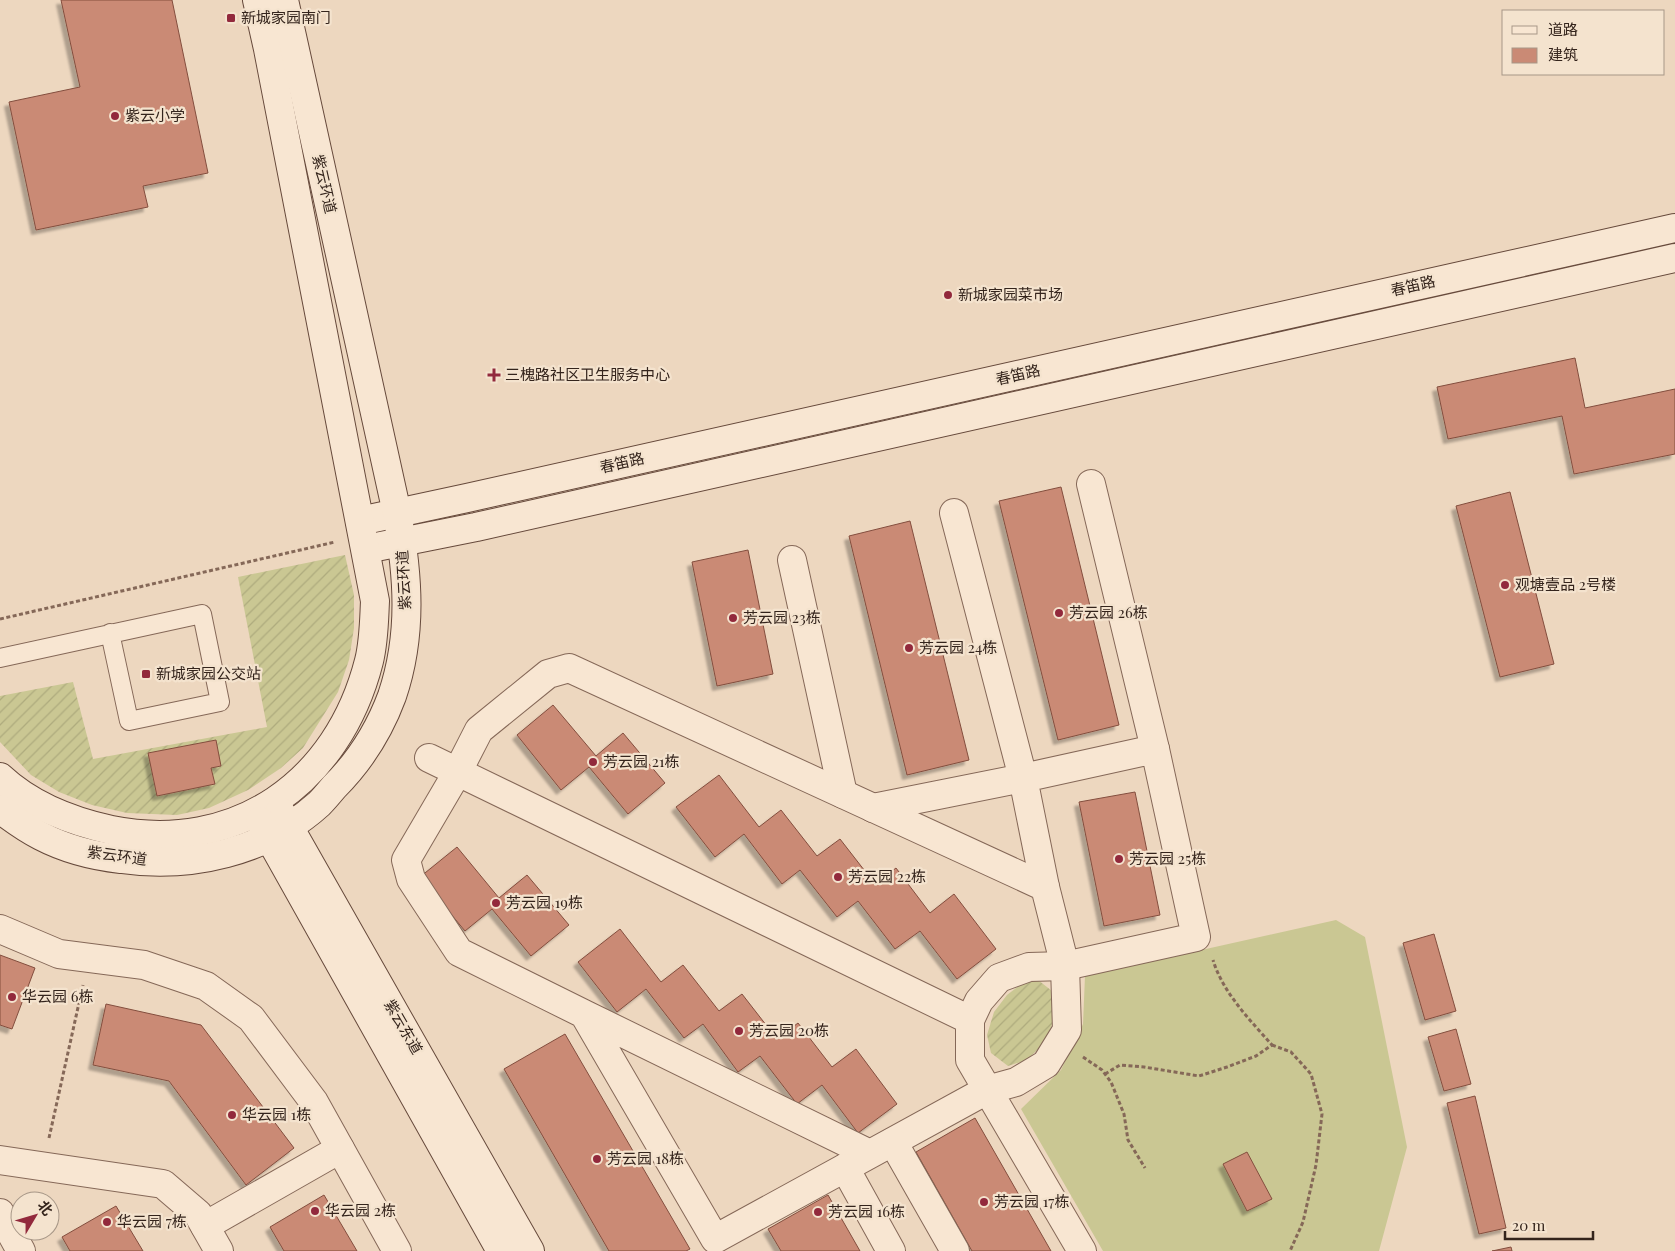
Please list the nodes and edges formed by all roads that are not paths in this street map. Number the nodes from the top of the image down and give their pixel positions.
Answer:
1 (257, 0) edge
2 (284, 0) edge
3 (1675, 228) edge
4 (1675, 258) edge
5 (1091, 484) dead end
6 (397, 513) junction
7 (954, 513) dead end
8 (363, 535) junction
9 (402, 542) junction
10 (792, 560) dead end
11 (110, 633) junction
12 (0, 658) edge
13 (1155, 749) junction
14 (429, 758) dead end
15 (458, 773) junction
16 (0, 777) edge
17 (1023, 778) junction
18 (843, 794) junction
19 (873, 808) junction
20 (0, 810) edge
21 (271, 824) junction
22 (210, 857) junction
23 (1045, 887) junction
24 (312, 889) junction
25 (0, 929) edge
26 (1065, 966) junction
27 (584, 1014) junction
28 (970, 1020) junction
29 (987, 1090) junction
30 (882, 1148) junction
31 (340, 1149) junction
32 (0, 1160) edge
33 (844, 1168) junction
34 (0, 1214) edge
35 (205, 1226) junction
36 (718, 1245) edge
37 (20, 1251) edge
38 (219, 1251) edge
39 (397, 1251) edge
40 (501, 1251) edge
41 (530, 1251) edge
42 (891, 1251) edge
43 (956, 1251) edge
44 (1082, 1251) edge

1 - 8 street, 紫云环道
2 - 6 street, 紫云环道
3 - 6 street, 春笛路
4 - 9 street, 春笛路
5 - 13 street
6 - 8 street, 春笛路
6 - 9 street, 紫云环道
7 - 17 street
8 - 9 street, 春笛路
8 - 21 street, 紫云环道
9 - 21 street, 紫云环道
10 - 18 street
11 - 11 lane
11 - 12 lane
13 - 17 street
13 - 26 street
14 - 15 street
15 - 18 street
15 - 27 street
15 - 28 street
16 - 21 street, 紫云环道
17 - 19 street
17 - 23 street
18 - 19 street
19 - 23 street
20 - 22 street, 紫云环道
21 - 22 street, 紫云环道
21 - 24 street, 紫云东道
22 - 24 street
23 - 26 street
24 - 40 street, 紫云东道
24 - 41 street, 紫云东道
25 - 31 street
26 - 28 street
26 - 29 street
27 - 30 street
27 - 36 street
28 - 29 street
29 - 30 street
29 - 44 street
30 - 33 street
30 - 43 street
31 - 35 street
31 - 39 street
32 - 35 street
33 - 36 street
33 - 42 street
34 - 37 street
35 - 38 street

